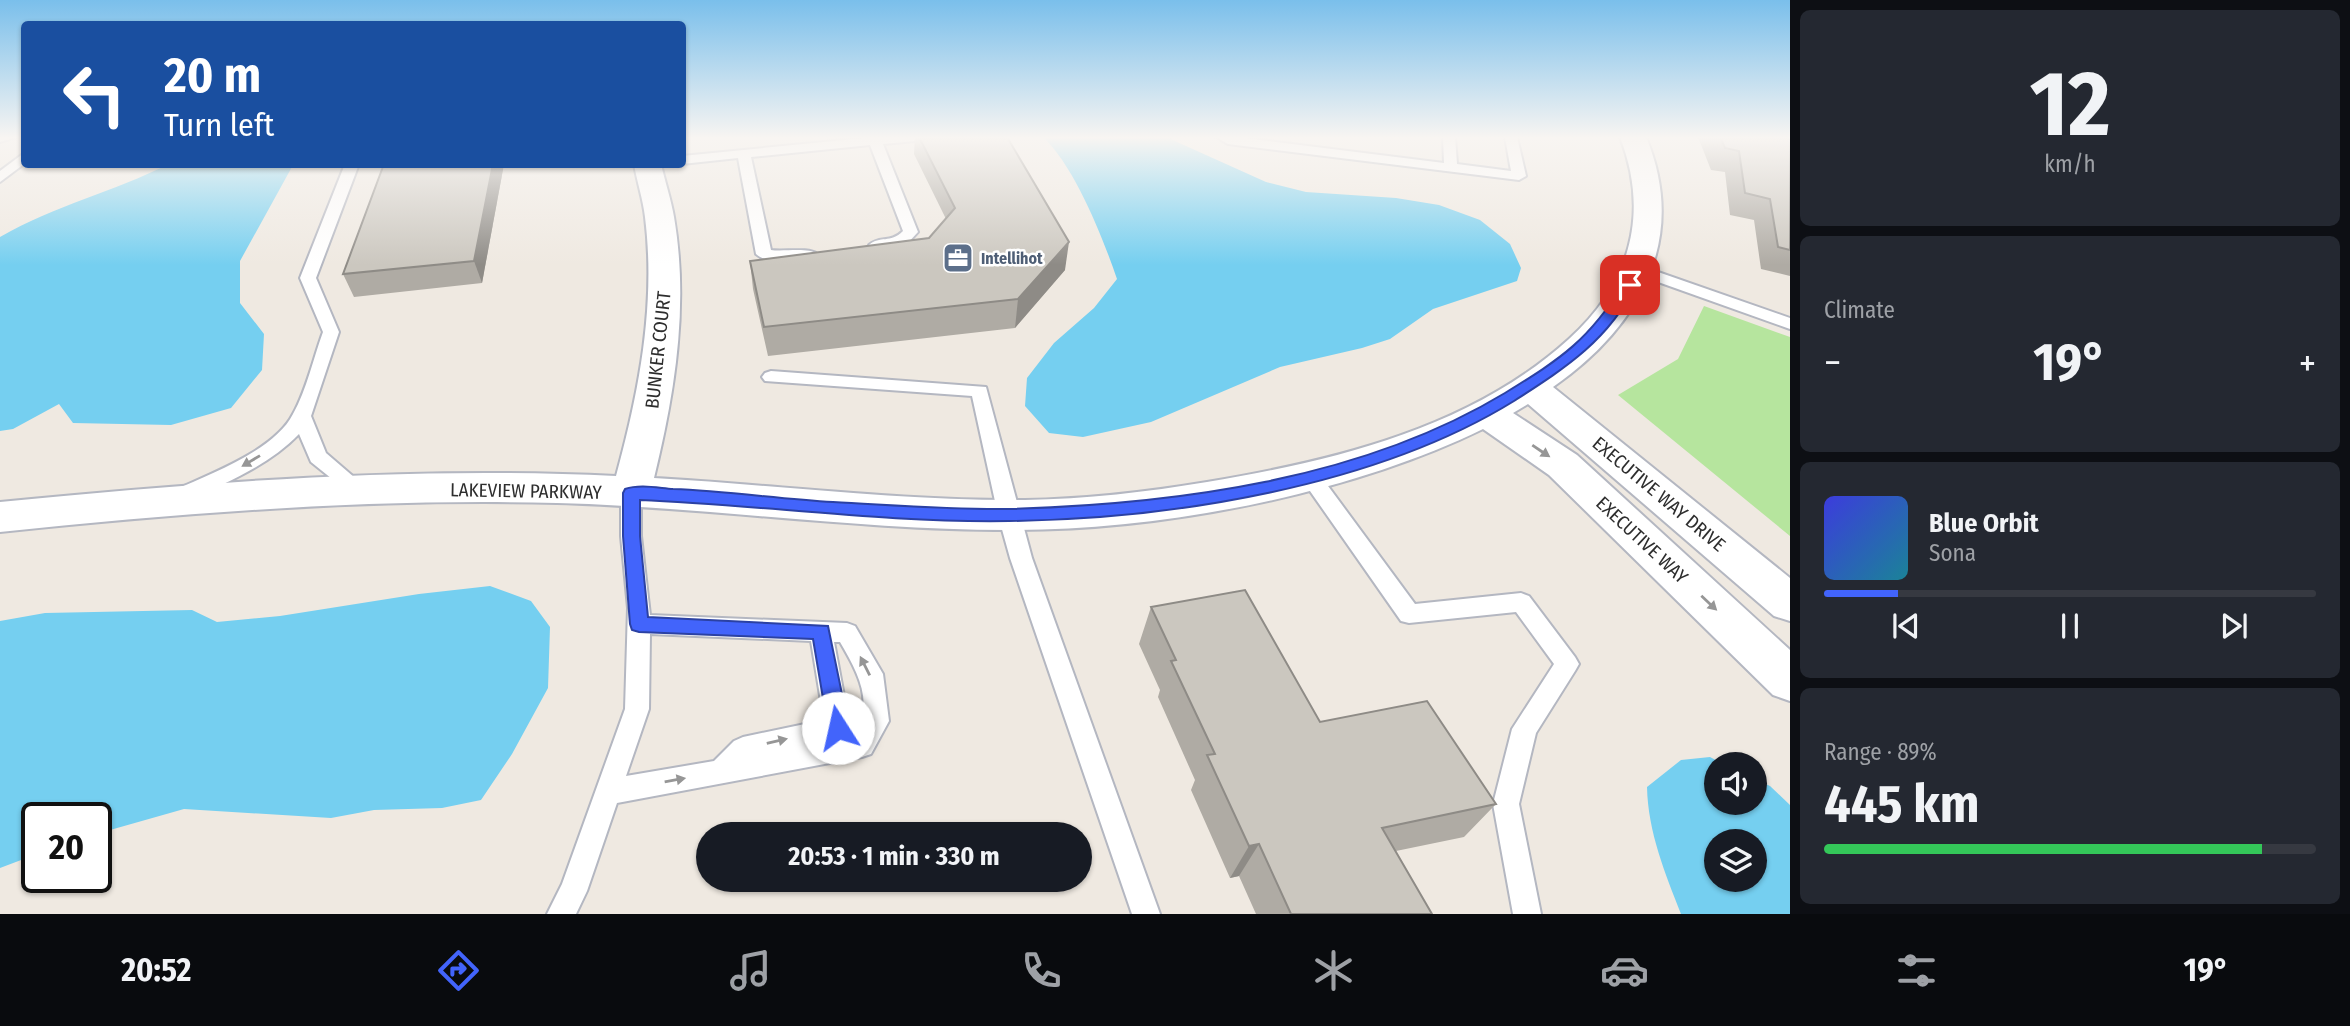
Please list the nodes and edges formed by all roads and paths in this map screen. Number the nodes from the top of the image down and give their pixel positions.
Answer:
1 (346, 180) edge
2 (650, 180) edge
3 (749, 180) edge
4 (890, 180) edge
5 (1649, 180) edge
6 (864, 247) edge
7 (827, 252) edge
8 (1638, 270) junction
9 (1790, 324) edge
10 (771, 377) dead end
11 (1529, 386) junction
12 (1485, 412) junction
13 (302, 417) junction
14 (1310, 476) junction
15 (359, 490) junction
16 (631, 493) junction
17 (170, 500) junction
18 (1008, 515) junction
19 (0, 517) edge
20 (1790, 603) edge
21 (639, 624) junction
22 (821, 632) junction
23 (1790, 680) edge
24 (720, 772) junction
25 (608, 792) junction
26 (561, 914) edge
27 (1146, 914) edge
28 (1527, 914) edge

1 - 13 lane
2 - 16 street, BUNKER COURT
3 - 7 lane
4 - 6 lane
5 - 8 street, LAKEVIEW PARKWAY
8 - 9 lane
8 - 11 street, LAKEVIEW PARKWAY
10 - 18 lane
11 - 12 street, LAKEVIEW PARKWAY
11 - 20 street, EXECUTIVE WAY DRIVE
12 - 14 street, LAKEVIEW PARKWAY
12 -> 23 street, EXECUTIVE WAY
13 - 15 lane
13 -> 17 lane
14 - 18 street, LAKEVIEW PARKWAY
14 - 28 lane
15 - 16 street, LAKEVIEW PARKWAY
15 - 17 street, LAKEVIEW PARKWAY
16 - 18 street, LAKEVIEW PARKWAY
16 - 21 lane
17 - 19 street, LAKEVIEW PARKWAY
18 - 27 lane
21 - 22 lane
21 - 25 lane
24 -> 22 lane
24 -> 22 lane
25 -> 24 lane
25 - 26 lane

